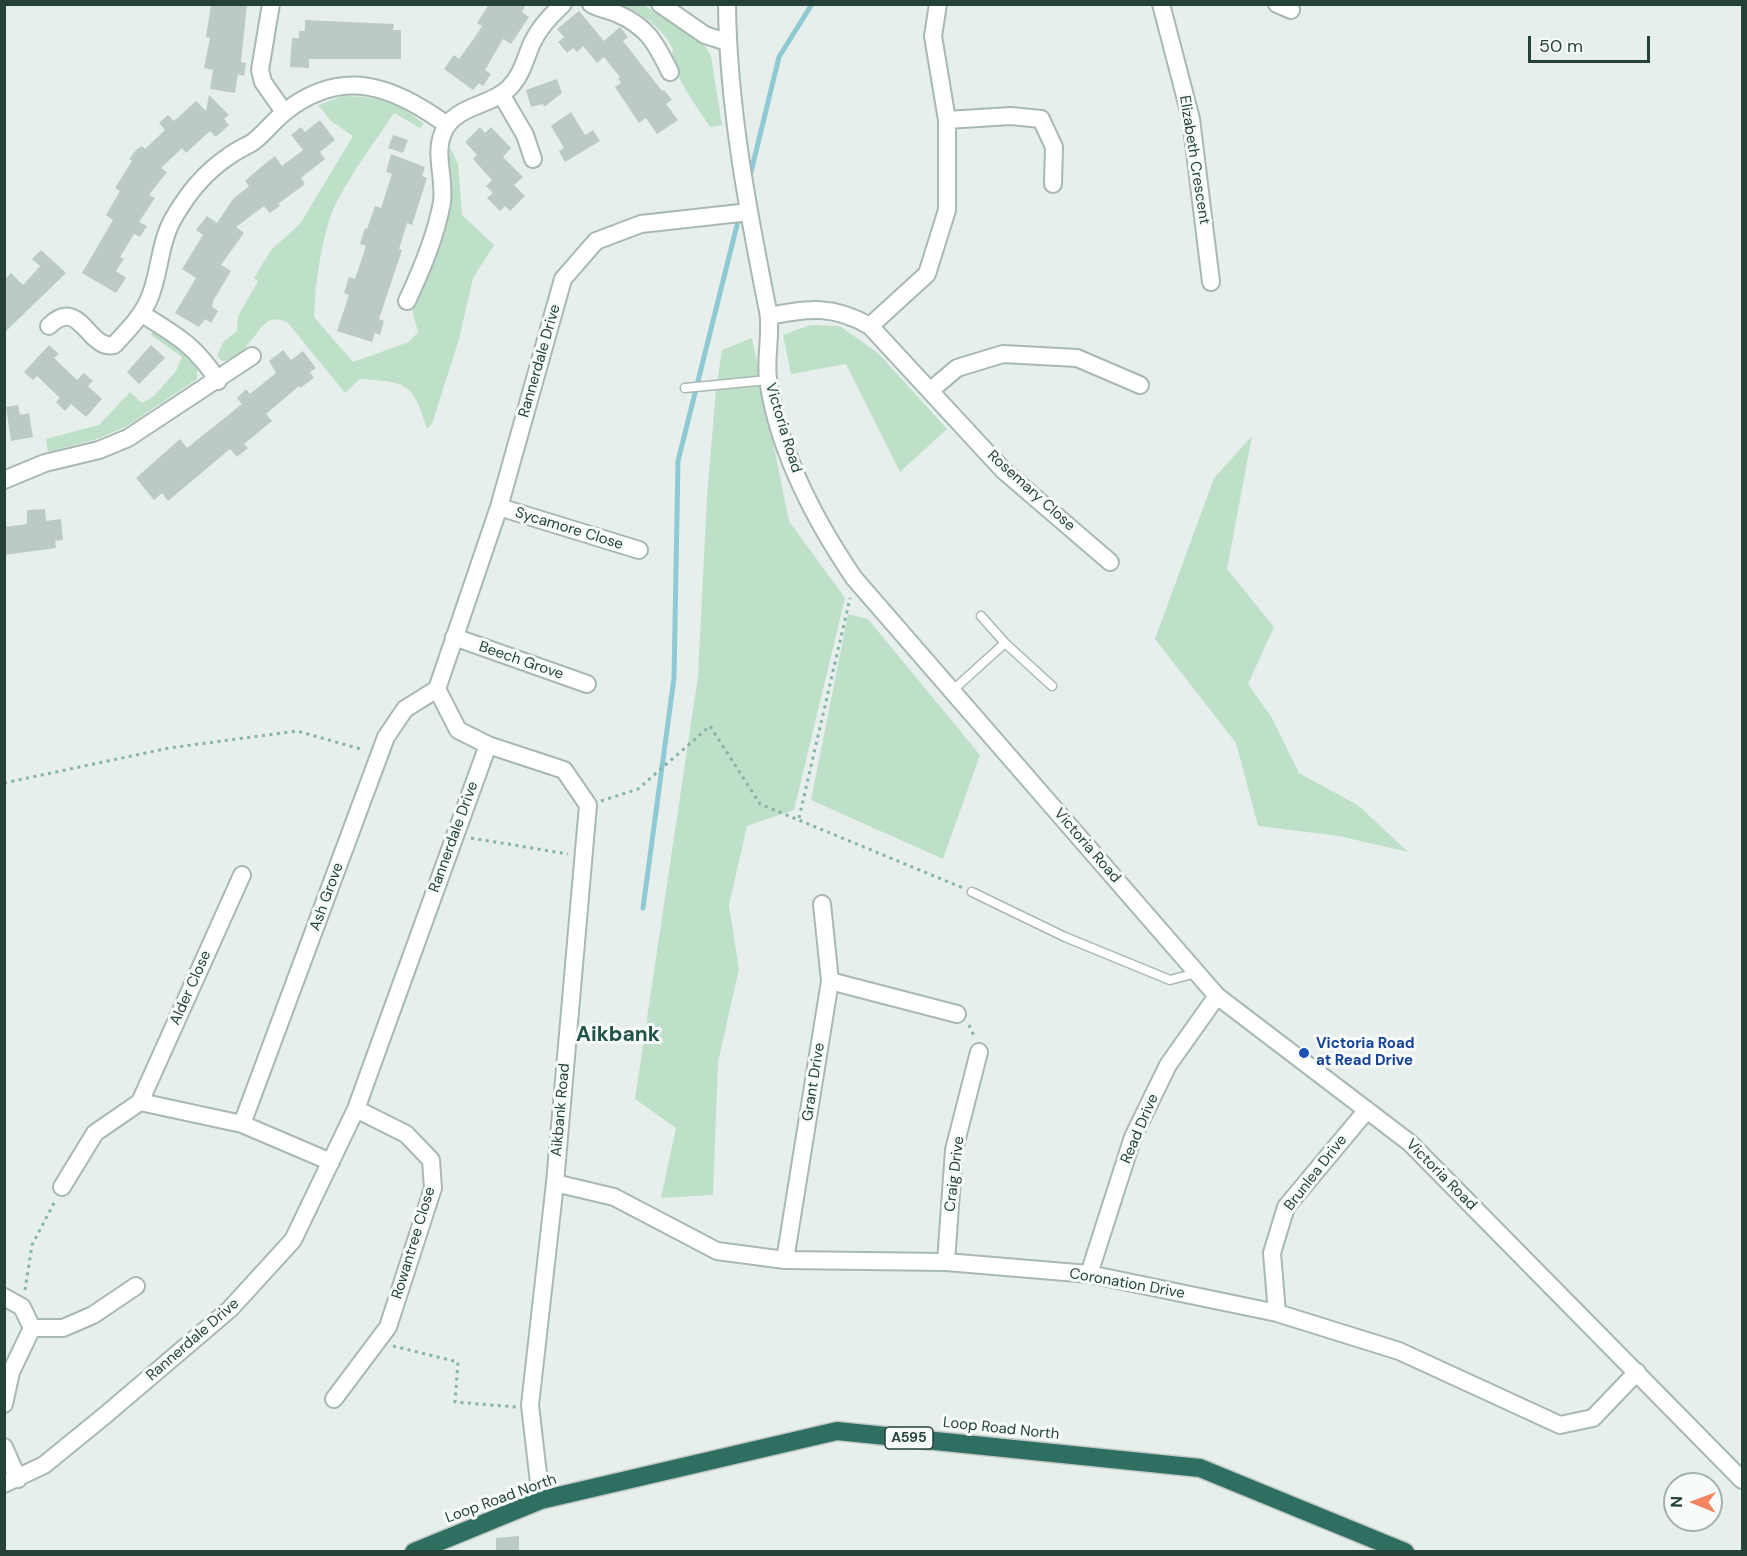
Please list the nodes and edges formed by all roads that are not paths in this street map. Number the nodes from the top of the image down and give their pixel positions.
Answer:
1 (271, 4) edge
2 (563, 4) edge
3 (591, 4) edge
4 (660, 4) edge
5 (727, 4) edge
6 (938, 4) edge
7 (1162, 5) edge
8 (728, 42) junction
9 (670, 72) dead end
10 (501, 94) junction
11 (284, 112) junction
12 (947, 120) junction
13 (447, 125) junction
14 (533, 159) dead end
15 (1053, 184) dead end
16 (749, 212) junction
17 (1211, 282) dead end
18 (407, 301) dead end
19 (142, 314) junction
20 (769, 316) junction
21 (49, 326) dead end
22 (870, 326) junction
23 (252, 356) dead end
24 (768, 380) junction
25 (218, 381) junction
26 (1140, 385) dead end
27 (685, 388) dead end
28 (931, 390) junction
29 (4, 480) edge
30 (499, 507) junction
31 (639, 550) dead end
32 (1110, 562) dead end
33 (981, 616) dead end
34 (454, 637) junction
35 (1005, 643) junction
36 (587, 684) dead end
37 (1052, 686) dead end
38 (437, 689) junction
39 (953, 690) junction
40 (488, 745) junction
41 (242, 875) dead end
42 (972, 892) road end
43 (822, 904) dead end
44 (1196, 973) junction
45 (830, 981) junction
46 (1217, 996) junction
47 (957, 1014) road end
48 (980, 1052) road end
49 (140, 1102) junction
50 (356, 1109) junction
51 (1366, 1110) junction
52 (242, 1124) junction
53 (331, 1162) junction
54 (555, 1183) junction
55 (62, 1187) road end
56 (786, 1260) junction
57 (946, 1262) junction
58 (1089, 1274) junction
59 (135, 1286) dead end
60 (4, 1297) edge
61 (1277, 1313) junction
62 (32, 1328) junction
63 (1637, 1372) junction
64 (334, 1399) dead end
65 (4, 1404) edge
66 (4, 1447) edge
67 (1743, 1480) edge
68 (11, 1481) edge
69 (541, 1500) junction
70 (1396, 1549) edge
71 (414, 1551) edge

1 - 11 street
2 - 10 street
3 - 9 street
4 - 8 street
5 - 8 street, Victoria Road
6 - 12 street
7 - 17 street, Elizabeth Crescent
8 - 16 street, Victoria Road
10 - 13 street
10 - 14 street
11 - 13 street
11 - 19 street
12 - 15 street
12 - 22 street
13 - 18 street
16 - 20 street, Victoria Road
16 - 30 street, Rannerdale Drive
19 - 21 street
19 - 25 street
20 - 22 street, Rosemary Close
20 - 24 street, Victoria Road
22 - 28 street, Rosemary Close
23 - 25 street
24 - 27 lane
24 - 39 street, Victoria Road
25 - 29 street
26 - 28 street
28 - 32 street, Rosemary Close
30 - 31 street, Sycamore Close
30 - 34 street, Rannerdale Drive
33 - 35 lane
34 - 36 street, Beech Grove
34 - 38 street, Rannerdale Drive
35 - 37 lane
35 - 39 lane
38 - 40 street
38 - 52 street, Ash Grove
39 - 44 street, Victoria Road
40 - 50 street, Rannerdale Drive
40 - 54 street, Aikbank Road
41 - 49 street, Alder Close
42 - 44 lane
43 - 45 street, Grant Drive
44 - 46 street, Victoria Road
45 - 47 street
45 - 56 street, Grant Drive
46 - 51 street, Victoria Road
46 - 58 street, Read Drive
48 - 57 street, Craig Drive
49 - 52 street
49 - 55 street
50 - 53 street, Rannerdale Drive
50 - 64 street, Rowantree Close
51 - 61 street, Brunlea Drive
51 - 63 street, Victoria Road
52 - 53 street
53 - 68 street, Rannerdale Drive
54 - 56 street, Coronation Drive
54 - 69 street, Aikbank Road
56 - 57 street, Coronation Drive
57 - 58 street, Coronation Drive
58 - 61 street, Coronation Drive
59 - 62 street
60 - 62 street
61 - 63 street, Coronation Drive
62 - 65 street
63 - 67 street, Victoria Road
66 - 68 street
69 - 70 highway, Loop Road North / A595
69 - 71 highway, Loop Road North / A595

